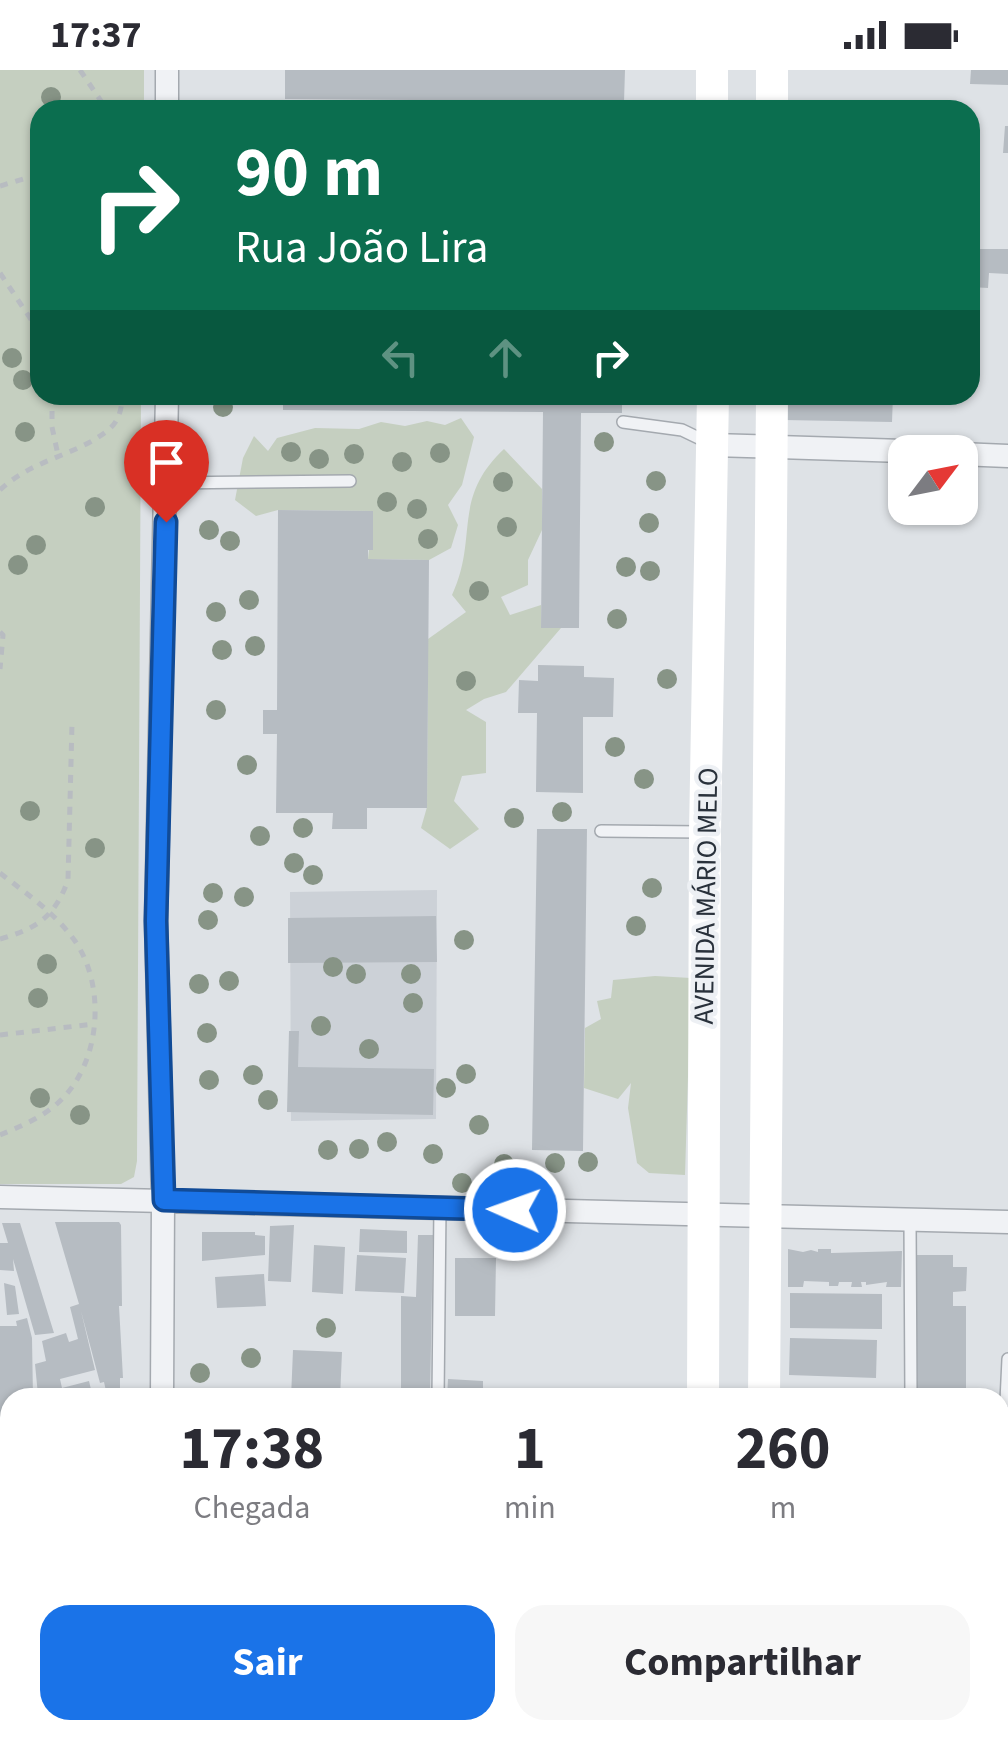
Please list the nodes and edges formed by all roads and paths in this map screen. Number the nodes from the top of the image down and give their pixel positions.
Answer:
1 (80, 70) edge
2 (167, 70) edge
3 (712, 70) edge
4 (772, 70) edge
5 (100, 100) edge
6 (167, 100) edge
7 (712, 100) edge
8 (772, 100) edge
9 (30, 177) edge
10 (0, 186) edge
11 (0, 274) edge
12 (30, 318) edge
13 (52, 405) edge
14 (122, 405) edge
15 (167, 405) edge
16 (713, 405) edge
17 (772, 405) edge
18 (623, 422) dead end
19 (713, 445) junction
20 (772, 446) junction
21 (888, 450) edge
22 (58, 454) junction
23 (978, 455) edge
24 (1008, 456) edge
25 (350, 481) dead end
26 (167, 483) junction
27 (0, 490) edge
28 (0, 632) edge
29 (0, 668) edge
30 (72, 723) dead end
31 (601, 831) dead end
32 (705, 832) junction
33 (0, 873) edge
34 (52, 914) junction
35 (0, 939) edge
36 (94, 1024) junction
37 (0, 1035) edge
38 (0, 1135) edge
39 (0, 1197) edge
40 (164, 1200) junction
41 (440, 1207) junction
42 (702, 1217) junction
43 (768, 1218) junction
44 (910, 1222) junction
45 (1008, 1222) edge
46 (1008, 1359) edge
47 (162, 1388) edge
48 (438, 1388) edge
49 (704, 1388) edge
50 (764, 1388) edge
51 (910, 1388) edge
52 (1007, 1388) edge

1 - 5 path
2 - 6 street
3 - 7 main road
4 - 8 main road
9 - 10 path
11 - 12 path
13 - 22 path
14 - 22 path
15 - 26 street
16 - 19 main road, AVENIDA MÁRIO MELO
17 - 20 main road
18 - 19 lane
19 - 20 street
19 - 32 main road, AVENIDA MÁRIO MELO
20 - 21 street
20 - 43 main road
22 - 27 path
23 - 24 street
25 - 26 lane
26 - 40 street
28 - 29 path
30 - 34 path
31 - 32 lane
32 - 42 main road, AVENIDA MÁRIO MELO
33 - 34 path
34 - 35 path
34 - 36 path
36 - 37 path
36 - 38 path
39 - 40 street
40 - 41 street
40 - 47 street
41 - 42 street
41 - 48 lane
42 - 43 street
42 - 49 main road, AVENIDA MÁRIO MELO
43 - 44 street
43 - 50 main road
44 - 45 street
44 - 51 lane
46 - 52 lane

